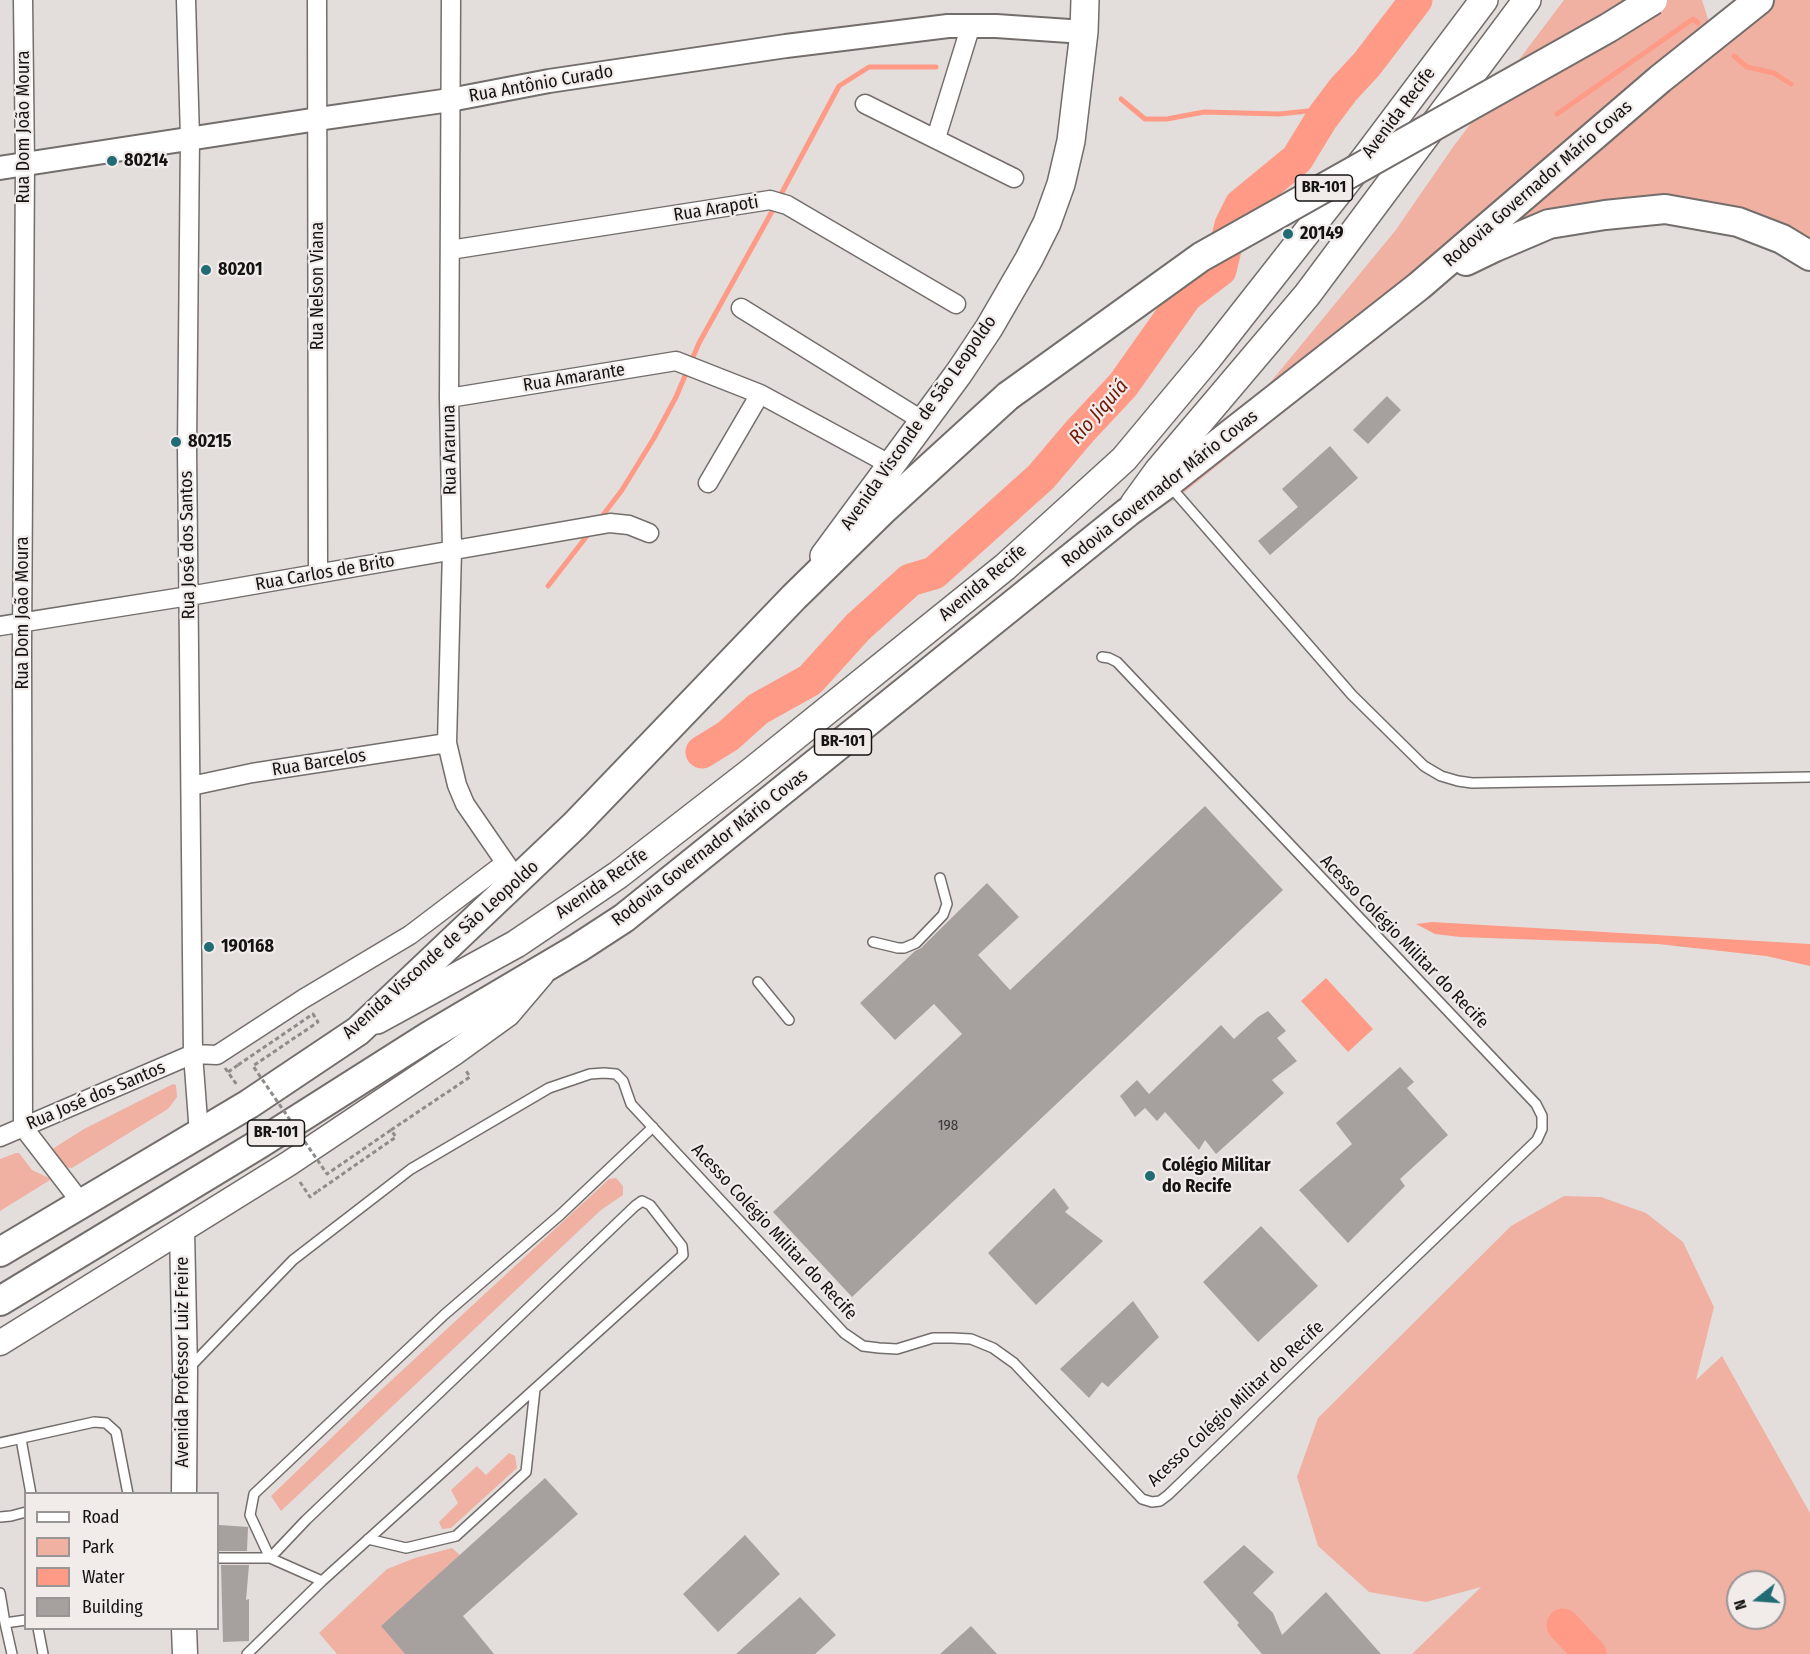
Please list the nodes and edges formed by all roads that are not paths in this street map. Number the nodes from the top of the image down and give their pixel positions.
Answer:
1 (23, 0) edge
2 (186, 0) edge
3 (317, 0) edge
4 (450, 0) edge
5 (1085, 0) edge
6 (1484, 0) edge
7 (1527, 0) edge
8 (1653, 0) edge
9 (1759, 0) edge
10 (971, 25) junction
11 (1084, 32) junction
12 (450, 100) junction
13 (866, 104) dead end
14 (318, 119) junction
15 (190, 138) junction
16 (936, 138) junction
17 (25, 164) junction
18 (0, 168) edge
19 (1014, 178) dead end
20 (450, 250) junction
21 (1810, 256) edge
22 (1419, 286) junction
23 (956, 304) dead end
24 (741, 308) dead end
25 (760, 394) junction
26 (449, 398) junction
27 (923, 421) junction
28 (891, 465) junction
29 (708, 483) dead end
30 (1168, 483) junction
31 (1128, 512) junction
32 (649, 533) dead end
33 (452, 550) junction
34 (318, 573) junction
35 (189, 596) junction
36 (794, 597) junction
37 (23, 622) junction
38 (0, 626) edge
39 (1102, 657) dead end
40 (447, 743) junction
41 (1810, 777) edge
42 (191, 786) junction
43 (512, 872) junction
44 (940, 878) dead end
45 (873, 942) dead end
46 (551, 964) junction
47 (758, 982) dead end
48 (789, 1020) dead end
49 (358, 1031) junction
50 (193, 1054) junction
51 (23, 1127) junction
52 (653, 1127) junction
53 (199, 1134) junction
54 (0, 1137) edge
55 (83, 1205) junction
56 (182, 1230) junction
57 (0, 1252) edge
58 (0, 1301) edge
59 (0, 1343) edge
60 (185, 1371) junction
61 (535, 1389) junction
62 (21, 1439) junction
63 (0, 1443) edge
64 (31, 1492) edge
65 (128, 1492) edge
66 (184, 1492) edge
67 (24, 1513) edge
68 (0, 1517) edge
69 (368, 1539) junction
70 (219, 1558) edge
71 (270, 1558) junction
72 (322, 1581) junction
73 (0, 1593) edge
74 (24, 1620) edge
75 (5, 1623) junction
76 (38, 1630) edge
77 (184, 1630) edge
78 (12, 1654) edge
79 (43, 1654) edge
80 (185, 1654) edge
81 (247, 1654) edge

1 - 17 street, Rua Dom João Moura
2 - 15 street, Rua José dos Santos
3 - 14 street, Rua Nelson Viana
4 - 12 street, Rua Araruna
5 - 11 main road, Avenida Visconde de São Leopoldo
6 - 49 main road, Avenida Recife
7 - 31 main road, Avenida Recife
8 - 36 highway, Avenida Visconde de São Leopoldo / BR-101, bridge
9 - 22 highway, Rodovia Governador Mário Covas / BR-101
10 - 11 street, Rua Antônio Curado
10 - 12 street, Rua Antônio Curado
10 - 16 street
11 - 27 main road, Avenida Visconde de São Leopoldo
12 - 14 street, Rua Antônio Curado
12 - 20 street, Rua Araruna
13 - 16 street
14 - 15 street, Rua Antônio Curado
14 - 34 street, Rua Nelson Viana
15 - 17 street, Rua Antônio Curado
15 - 35 street, Rua José dos Santos
16 - 19 street
17 - 18 street, Rua Antônio Curado
17 - 37 street, Rua Dom João Moura
20 - 23 street, Rua Arapoti
20 - 26 street, Rua Araruna
21 - 22 highway
22 - 30 highway, Rodovia Governador Mário Covas / BR-101
24 - 27 street
25 - 26 street, Rua Amarante
25 - 28 street, Rua Amarante
25 - 29 street
26 - 33 street, Rua Araruna
27 - 28 main road, Avenida Visconde de São Leopoldo
28 - 36 main road, Avenida Visconde de São Leopoldo
30 - 31 highway, Rodovia Governador Mário Covas / BR-101
30 - 41 lane
31 - 46 highway, Rodovia Governador Mário Covas / BR-101
32 - 33 street, Rua Carlos de Brito
33 - 34 street, Rua Carlos de Brito
33 - 40 street, Rua Araruna
34 - 35 street, Rua Carlos de Brito
35 - 37 street, Rua Carlos de Brito
35 - 42 street, Rua José dos Santos
36 - 43 highway, Avenida Visconde de São Leopoldo / BR-101
37 - 38 street, Rua Carlos de Brito
37 - 51 street, Rua Dom João Moura
39 - 52 lane, Acesso Colégio Militar do Recife
40 - 42 street, Rua Barcelos
40 - 43 street, Rua Araruna
42 - 50 street, Rua José dos Santos
43 - 49 highway, Avenida Visconde de São Leopoldo / BR-101
43 - 50 street, Rua José dos Santos
44 - 45 lane
46 - 56 main road
46 - 58 highway, BR-101
47 - 48 lane
49 - 53 highway, Avenida Visconde de São Leopoldo / BR-101
50 - 51 street, Rua José dos Santos
50 - 53 street, Rua José dos Santos
51 - 54 street, Rua José dos Santos
51 - 55 street
52 - 60 lane, Acesso Colégio Militar do Recife
52 - 71 lane
53 - 55 highway, Avenida Visconde de São Leopoldo / BR-101
55 - 57 highway, Avenida Visconde de São Leopoldo / BR-101
56 - 59 main road
56 - 60 main road, Avenida Professor Luiz Freire
60 - 66 main road, Avenida Professor Luiz Freire
61 - 69 lane
61 - 69 lane
61 - 71 lane
62 - 63 lane
62 - 64 lane
62 - 65 lane
67 - 68 lane
69 - 72 lane
70 - 71 lane
71 - 72 lane
72 - 81 lane
73 - 75 lane
74 - 75 lane
75 - 78 lane
76 - 79 lane
77 - 80 main road

